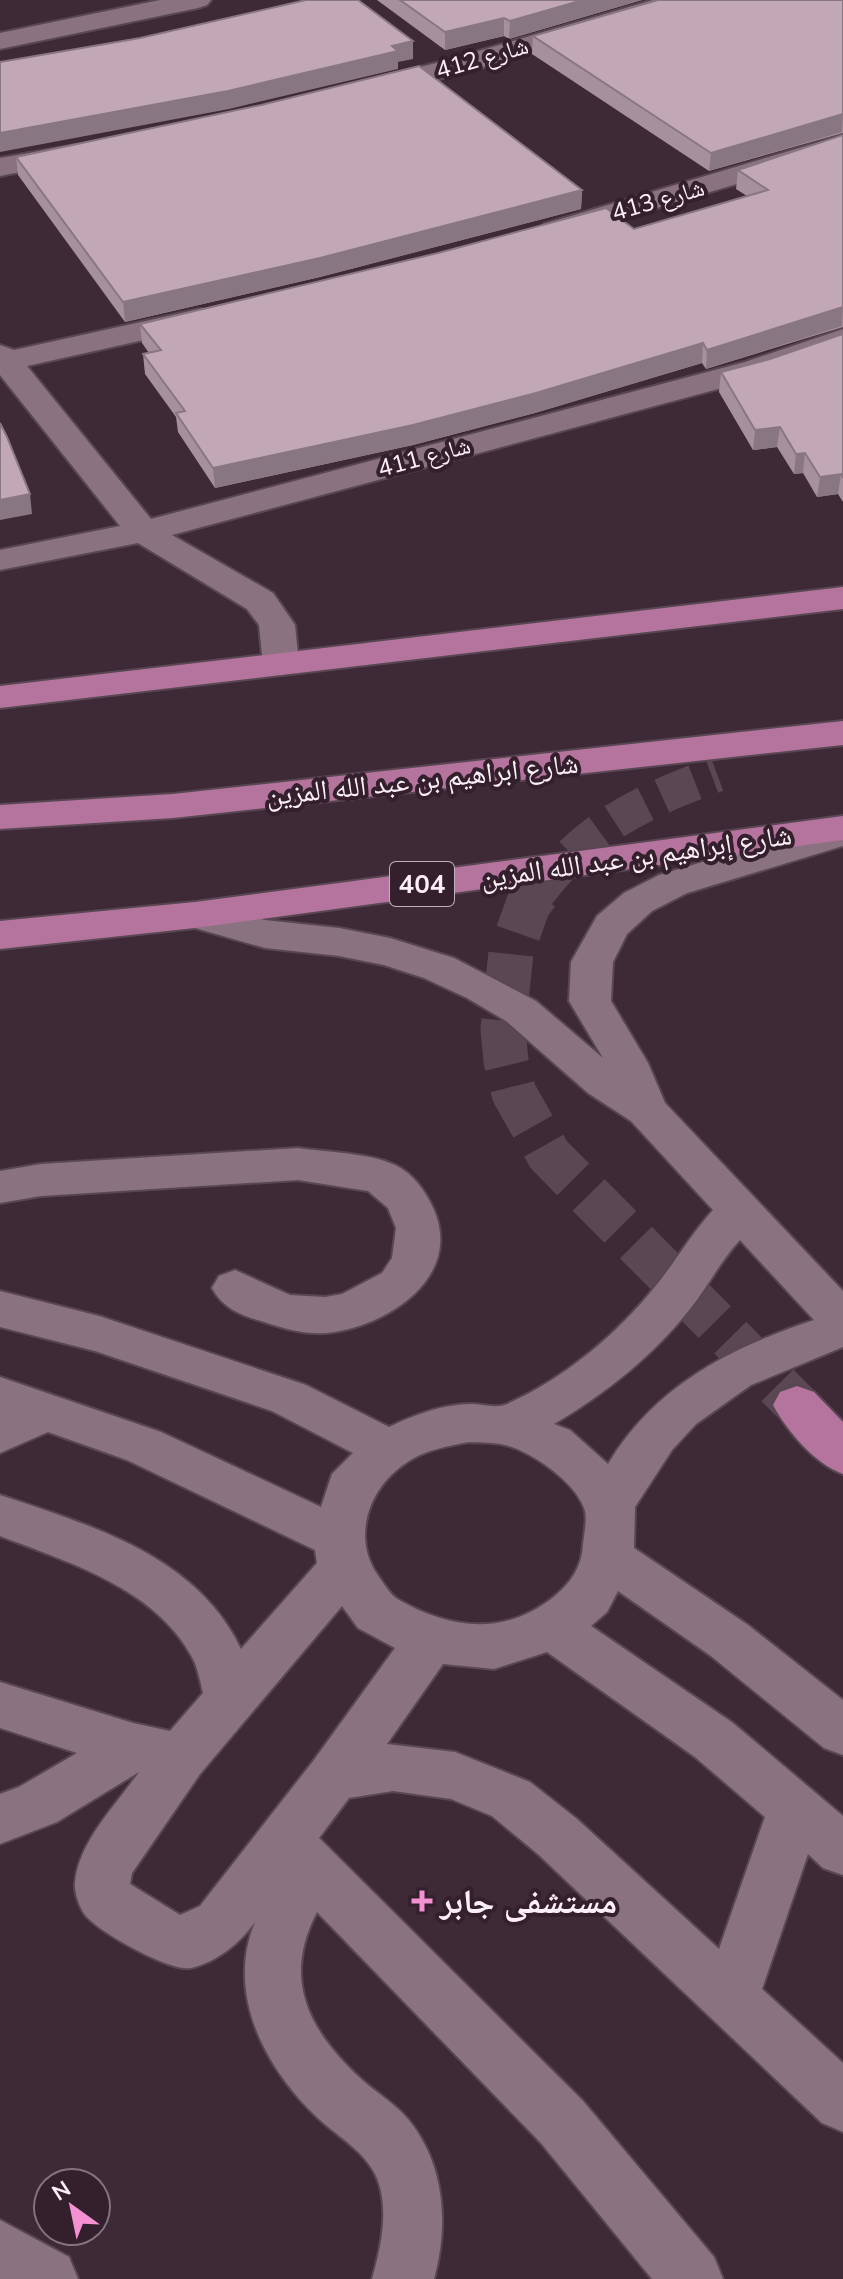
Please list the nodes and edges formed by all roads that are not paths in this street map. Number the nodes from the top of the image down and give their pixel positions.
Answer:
1 (198, 0) edge
2 (681, 0) edge
3 (0, 41) edge
4 (423, 51) dead end
5 (447, 68) junction
6 (348, 93) edge
7 (843, 143) edge
8 (101, 148) edge
9 (0, 167) edge
10 (525, 238) edge
11 (233, 310) edge
12 (843, 338) edge
13 (2, 358) edge
14 (143, 532) junction
15 (0, 560) edge
16 (843, 598) edge
17 (281, 664) junction
18 (0, 697) edge
19 (843, 733) edge
20 (843, 742) edge
21 (717, 774) tunnel mouth
22 (0, 817) edge
23 (843, 830) edge
24 (195, 915) junction
25 (0, 935) edge
26 (646, 1110) junction
27 (0, 1187) edge
28 (740, 1210) junction
29 (235, 1288) dead end
30 (0, 1309) edge
31 (843, 1321) edge
32 (843, 1329) edge
33 (0, 1396) edge
34 (797, 1405) tunnel mouth
35 (47, 1410) junction
36 (510, 1426) junction
37 (0, 1434) edge
38 (388, 1449) junction
39 (843, 1454) edge
40 (610, 1505) junction
41 (0, 1515) edge
42 (341, 1553) junction
43 (608, 1558) junction
44 (553, 1628) junction
45 (430, 1641) junction
46 (231, 1698) junction
47 (0, 1705) edge
48 (843, 1732) edge
49 (157, 1752) junction
50 (333, 1777) junction
51 (796, 1808) junction
52 (0, 1819) edge
53 (843, 1850) edge
54 (297, 1853) junction
55 (731, 1996) junction
56 (843, 2103) edge
57 (0, 2251) edge
58 (47, 2279) edge
59 (403, 2279) edge
60 (692, 2279) edge

1 - 3 street
2 - 5 street, شارع 412
4 - 5 street
5 - 6 street, شارع 412
7 - 10 street, شارع 413
8 - 9 street
11 - 13 street
12 - 14 street, شارع 411
13 - 14 street
14 - 15 street, شارع 411
14 - 17 street
16 - 17 main road
17 - 18 main road
19 - 22 main road, شارع ابراهيم بن عبد الله المزين
20 - 21 main road
23 - 24 main road, شارع إبراهيم بن عبد الله المزين / 404
23 - 26 street
24 - 25 main road, شارع إبراهيم بن عبد الله المزين / 404
24 - 26 street
26 - 28 street
27 - 29 street
28 - 31 street
28 - 36 street
30 - 38 street
32 - 40 street
33 - 35 street
34 - 39 main road
35 - 37 street
35 - 42 street
36 - 38 street
36 - 40 street
38 - 42 street
40 - 43 street
41 - 46 street
42 - 45 street
42 - 46 street
43 - 44 street
43 - 48 street
44 - 45 street
44 - 51 street
45 - 50 street
46 - 49 street
47 - 49 street
49 - 52 street
49 - 54 street
50 - 54 street
50 - 55 street
51 - 53 street
51 - 55 street
54 - 59 street
54 - 60 street
55 - 56 street
57 - 58 street

